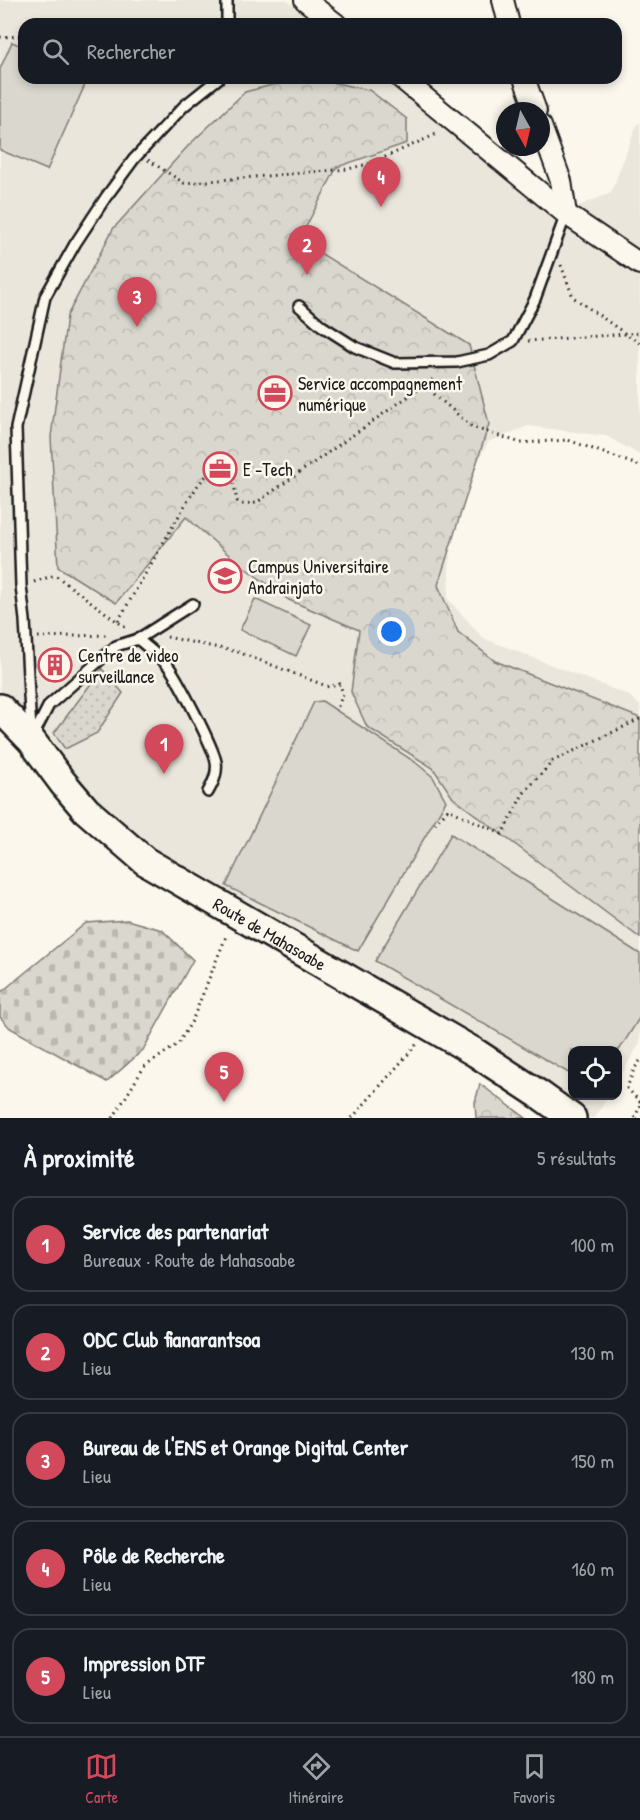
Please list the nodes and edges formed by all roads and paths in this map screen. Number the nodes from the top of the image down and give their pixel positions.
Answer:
1 (227, 0) edge
2 (305, 0) edge
3 (503, 0) edge
4 (227, 18) edge
5 (328, 18) edge
6 (508, 18) edge
7 (18, 36) edge
8 (0, 38) edge
9 (212, 84) edge
10 (407, 84) edge
11 (526, 84) edge
12 (533, 102) edge
13 (457, 125) junction
14 (550, 151) edge
15 (139, 154) junction
16 (566, 214) junction
17 (554, 247) junction
18 (640, 264) edge
19 (299, 306) dead end
20 (640, 333) edge
21 (629, 335) junction
22 (513, 341) junction
23 (640, 344) edge
24 (457, 362) junction
25 (424, 385) junction
26 (640, 466) edge
27 (21, 586) junction
28 (193, 604) dead end
29 (118, 621) junction
30 (136, 637) junction
31 (25, 638) junction
32 (0, 708) edge
33 (336, 711) dead end
34 (640, 719) edge
35 (31, 740) junction
36 (208, 792) dead end
37 (435, 824) dead end
38 (236, 913) junction
39 (432, 1027) junction
40 (640, 1060) edge
41 (640, 1103) edge
42 (113, 1118) edge
43 (352, 1118) edge
44 (572, 1118) edge
45 (635, 1118) edge

1 - 4 lane
2 - 5 street
3 - 6 street
7 - 8 path
9 - 15 lane
10 - 13 street
11 - 12 street
13 - 15 path
13 - 16 street
14 - 16 street
15 - 27 lane
16 - 17 lane
16 - 18 street
17 - 21 path
17 - 22 lane
19 - 24 lane
20 - 21 path
21 - 22 path
21 - 23 path
22 - 24 lane
24 - 25 path
25 - 26 path
25 - 29 path
27 - 29 path
27 - 31 lane
28 - 30 lane
29 - 30 path
30 - 31 path
30 - 33 path
30 - 35 lane
30 - 36 lane
31 - 35 lane
32 - 35 street, Route de Mahasoabe
34 - 37 path
35 - 38 street, Route de Mahasoabe
38 - 39 street, Route de Mahasoabe
38 - 42 path
39 - 43 path
39 - 44 street, Route de Mahasoabe
40 - 41 path
41 - 45 path

